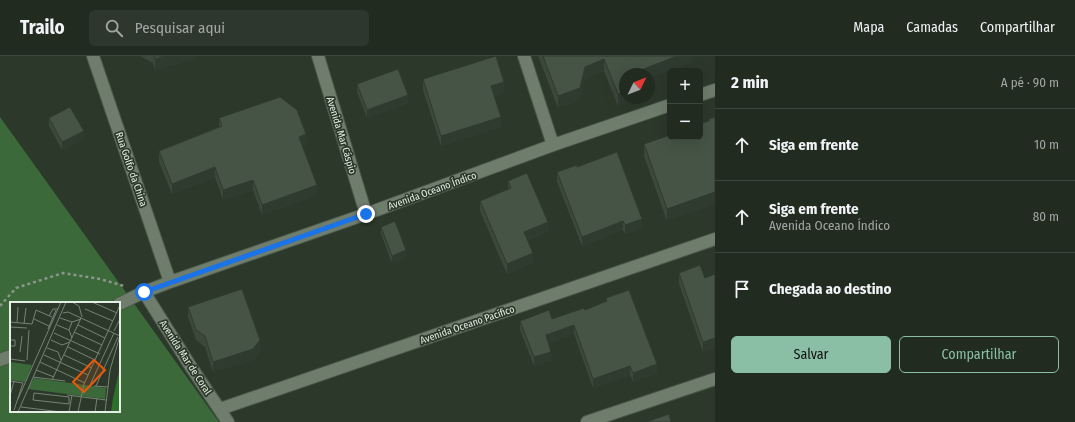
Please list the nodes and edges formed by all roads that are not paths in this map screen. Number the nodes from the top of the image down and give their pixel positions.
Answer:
1 (93, 56) edge
2 (318, 56) edge
3 (524, 56) edge
4 (715, 90) edge
5 (703, 94) edge
6 (667, 106) edge
7 (554, 145) junction
8 (366, 214) junction
9 (715, 239) edge
10 (170, 282) junction
11 (144, 292) junction
12 (120, 304) edge
13 (10, 356) edge
14 (0, 360) edge
15 (715, 379) edge
16 (220, 409) junction
17 (228, 422) edge
18 (587, 422) edge

1 - 10 street, Rua Golfo da China
2 - 8 street, Avenida Mar Cáspio
3 - 7 street
4 - 5 street
6 - 7 street, Avenida Oceano Índico
7 - 8 street, Avenida Oceano Índico
8 - 10 street, Avenida Oceano Índico
9 - 16 street, Avenida Oceano Pacífico
10 - 11 street, Avenida Oceano Índico
11 - 12 street, Avenida Oceano Índico
11 - 16 street, Avenida Mar de Coral
13 - 14 street
15 - 18 street
16 - 17 street, Avenida Mar de Coral

